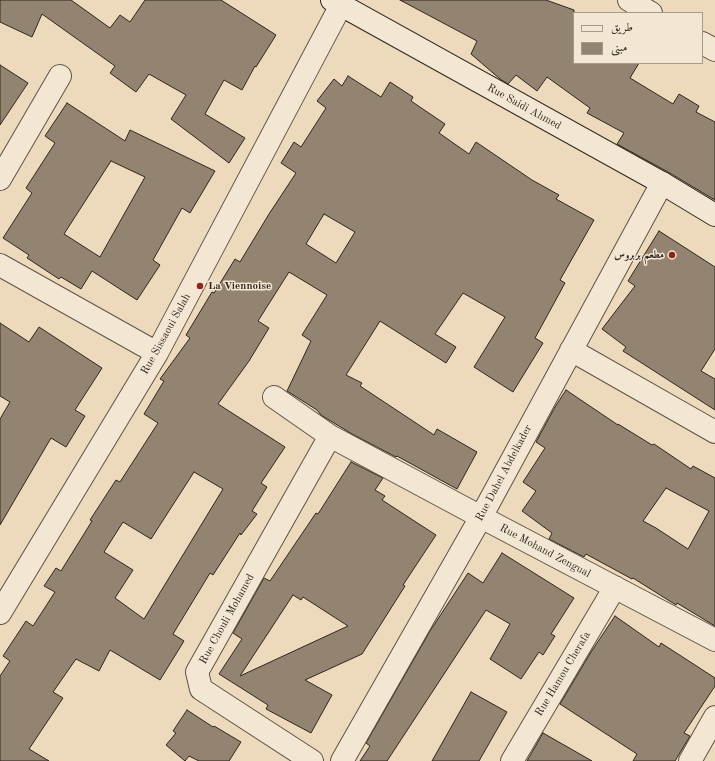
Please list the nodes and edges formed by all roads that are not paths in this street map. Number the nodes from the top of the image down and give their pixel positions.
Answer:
1 (629, 0) edge
2 (337, 3) edge
3 (649, 12) edge
4 (703, 44) edge
5 (715, 50) edge
6 (60, 76) dead end
7 (0, 179) edge
8 (662, 183) junction
9 (715, 215) edge
10 (0, 265) edge
11 (571, 350) junction
12 (157, 353) junction
13 (274, 397) dead end
14 (715, 432) edge
15 (330, 436) junction
16 (481, 517) junction
17 (615, 587) junction
18 (0, 613) edge
19 (715, 640) edge
20 (715, 717) edge
21 (312, 761) edge
22 (342, 761) edge
23 (512, 761) edge
24 (690, 761) edge

1 - 3 street
2 - 8 street, Rue Saidi Ahmed
2 - 12 street, Rue Sissaoui Salah
4 - 5 street
6 - 7 street
8 - 9 street, Rue Saidi Ahmed
8 - 11 street, Rue Dahel Abdelkader
10 - 12 street
11 - 14 street
11 - 16 street, Rue Dahel Abdelkader
12 - 18 street, Rue Sissaoui Salah
13 - 15 street, Rue Mohand Zengual
15 - 16 street, Rue Mohand Zengual
15 - 21 street, Rue Chouli Mohamed
16 - 17 street, Rue Mohand Zengual
16 - 22 street, Rue Dahel Abdelkader
17 - 19 street, Rue Mohand Zengual
17 - 23 street, Rue Hamou Cherafa
20 - 24 street

